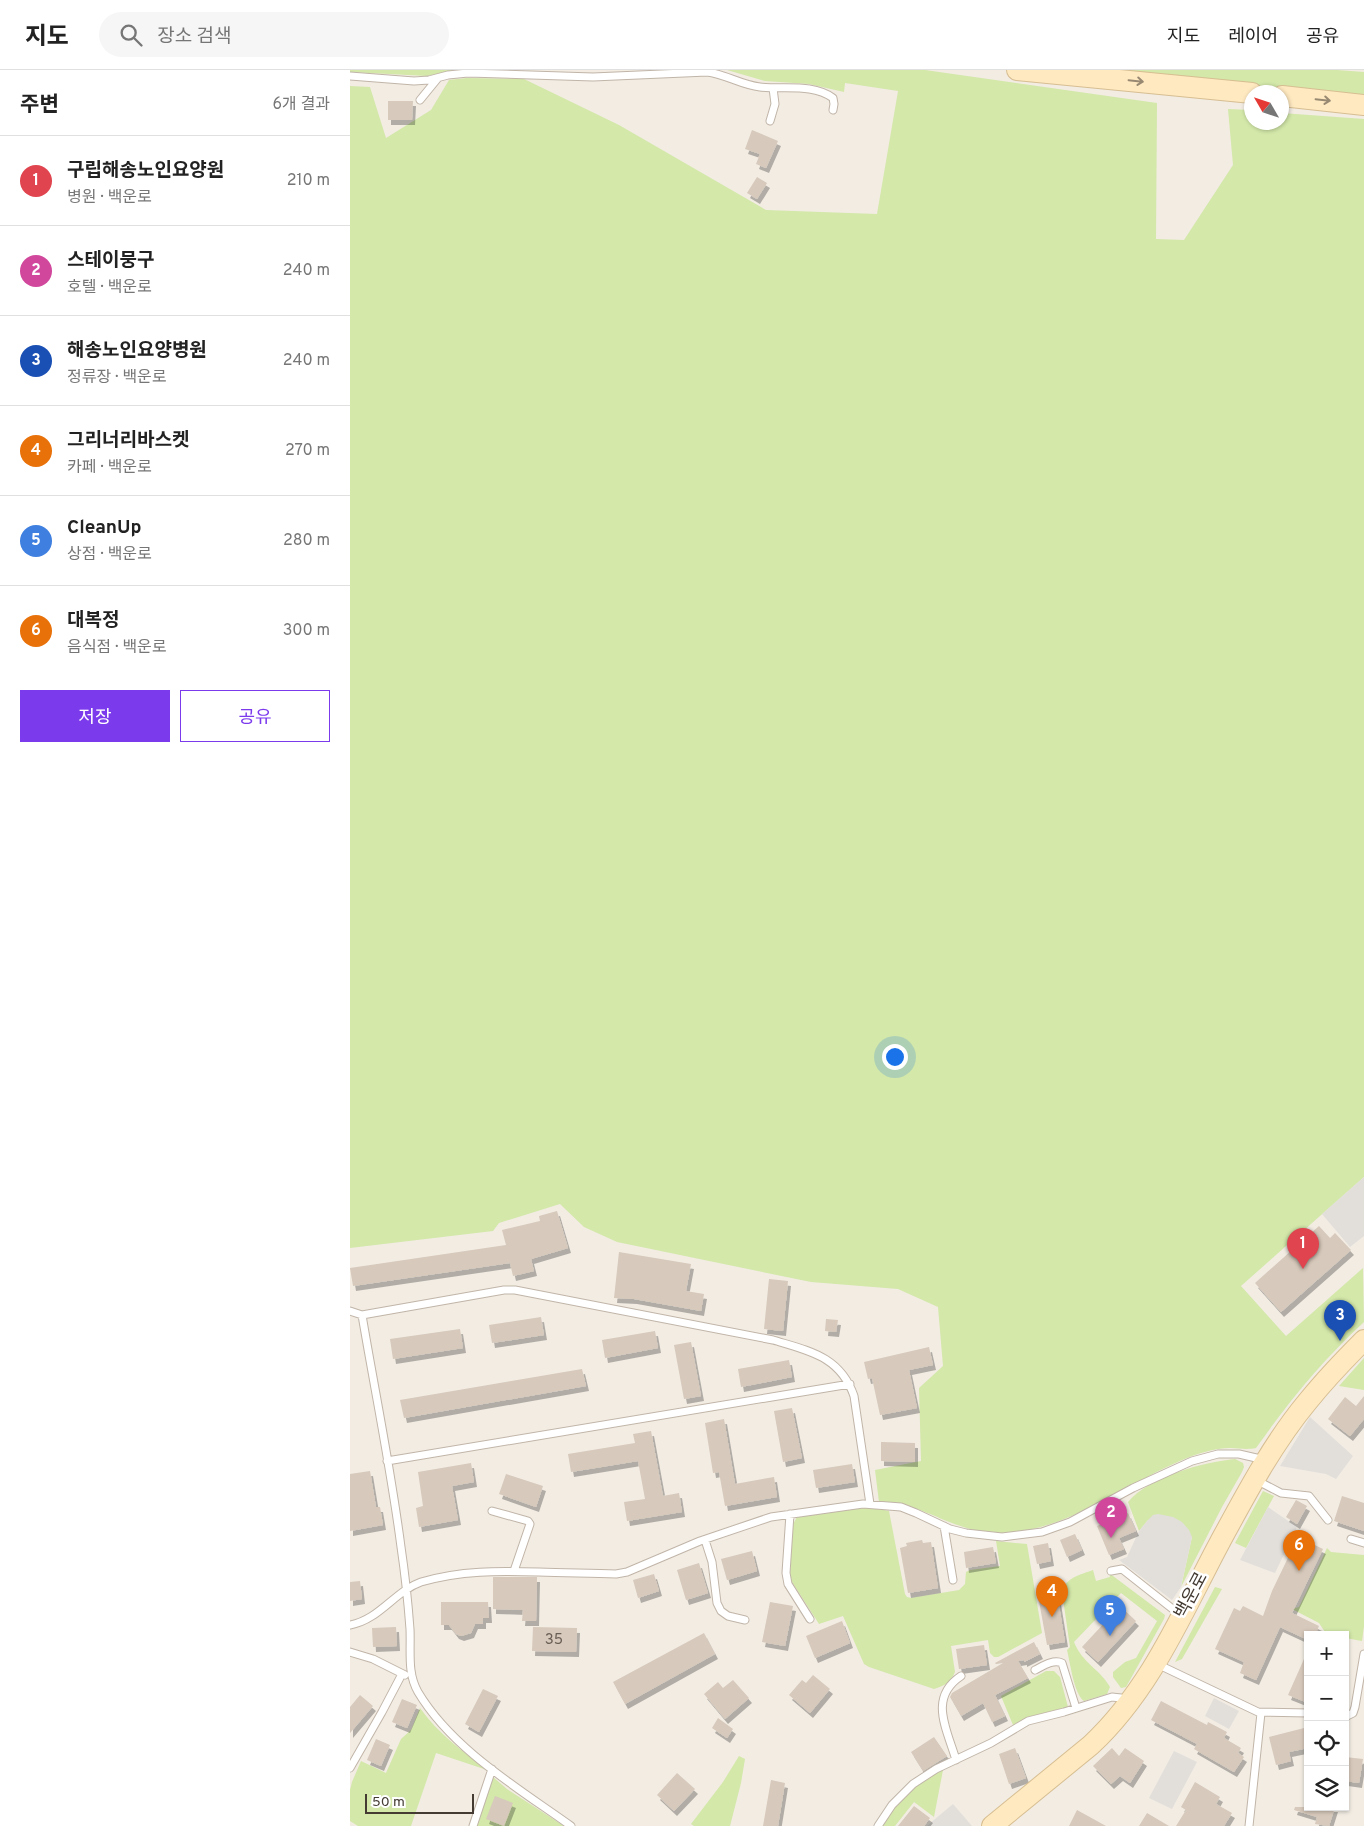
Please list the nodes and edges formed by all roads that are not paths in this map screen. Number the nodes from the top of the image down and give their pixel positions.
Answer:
1 (1017, 70) edge
2 (533, 73) edge
3 (350, 76) edge
4 (438, 78) junction
5 (773, 88) junction
6 (1244, 92) edge
7 (1289, 97) edge
8 (420, 100) dead end
9 (1364, 105) edge
10 (833, 110) dead end
11 (770, 121) dead end
12 (350, 1311) edge
13 (362, 1315) junction
14 (1364, 1340) edge
15 (850, 1384) junction
16 (387, 1461) junction
17 (1267, 1461) junction
18 (1256, 1480) junction
19 (870, 1504) junction
20 (492, 1511) dead end
21 (790, 1514) junction
22 (1328, 1520) dead end
23 (944, 1526) junction
24 (1351, 1539) dead end
25 (705, 1540) junction
26 (1364, 1543) edge
27 (514, 1571) junction
28 (1111, 1571) dead end
29 (953, 1580) dead end
30 (406, 1589) junction
31 (1182, 1616) junction
32 (810, 1619) dead end
33 (746, 1620) dead end
34 (350, 1625) edge
35 (350, 1652) edge
36 (1364, 1654) edge
37 (1157, 1664) junction
38 (1035, 1670) dead end
39 (402, 1674) junction
40 (961, 1676) dead end
41 (412, 1679) junction
42 (1129, 1703) junction
43 (1076, 1708) junction
44 (1261, 1712) junction
45 (1304, 1713) edge
46 (1349, 1715) edge
47 (956, 1760) junction
48 (350, 1768) edge
49 (492, 1769) junction
50 (473, 1826) edge
51 (571, 1826) edge
52 (878, 1826) edge
53 (992, 1826) edge
54 (1250, 1826) edge

1 -> 6 street
2 - 4 lane
2 - 5 lane
3 - 4 lane
4 - 8 lane
5 - 10 lane
5 - 11 lane
7 -> 9 street
12 - 13 lane
13 - 15 lane
13 - 16 lane
14 - 17 street, 백운로
15 - 16 lane
15 - 19 lane
16 - 30 lane
17 - 18 street, 백운로
17 - 23 lane
18 - 22 lane
18 - 31 street, 백운로
19 - 21 lane
19 - 23 lane
20 - 27 lane
21 - 25 lane
21 - 32 lane
23 - 29 lane
24 - 26 lane
25 - 27 lane
25 - 33 lane
27 - 30 lane
28 - 31 lane
30 - 34 lane
30 - 41 lane
31 - 37 street, 백운로
35 - 39 lane
36 - 46 lane
37 - 42 street, 백운로
37 - 44 lane
38 - 43 lane
39 - 41 lane
39 - 48 lane
40 - 47 lane
41 - 49 lane
42 - 43 lane
42 - 53 street, 백운로
43 - 47 lane
44 - 45 lane
44 - 54 lane
47 - 52 lane
49 - 50 lane
49 - 51 lane

